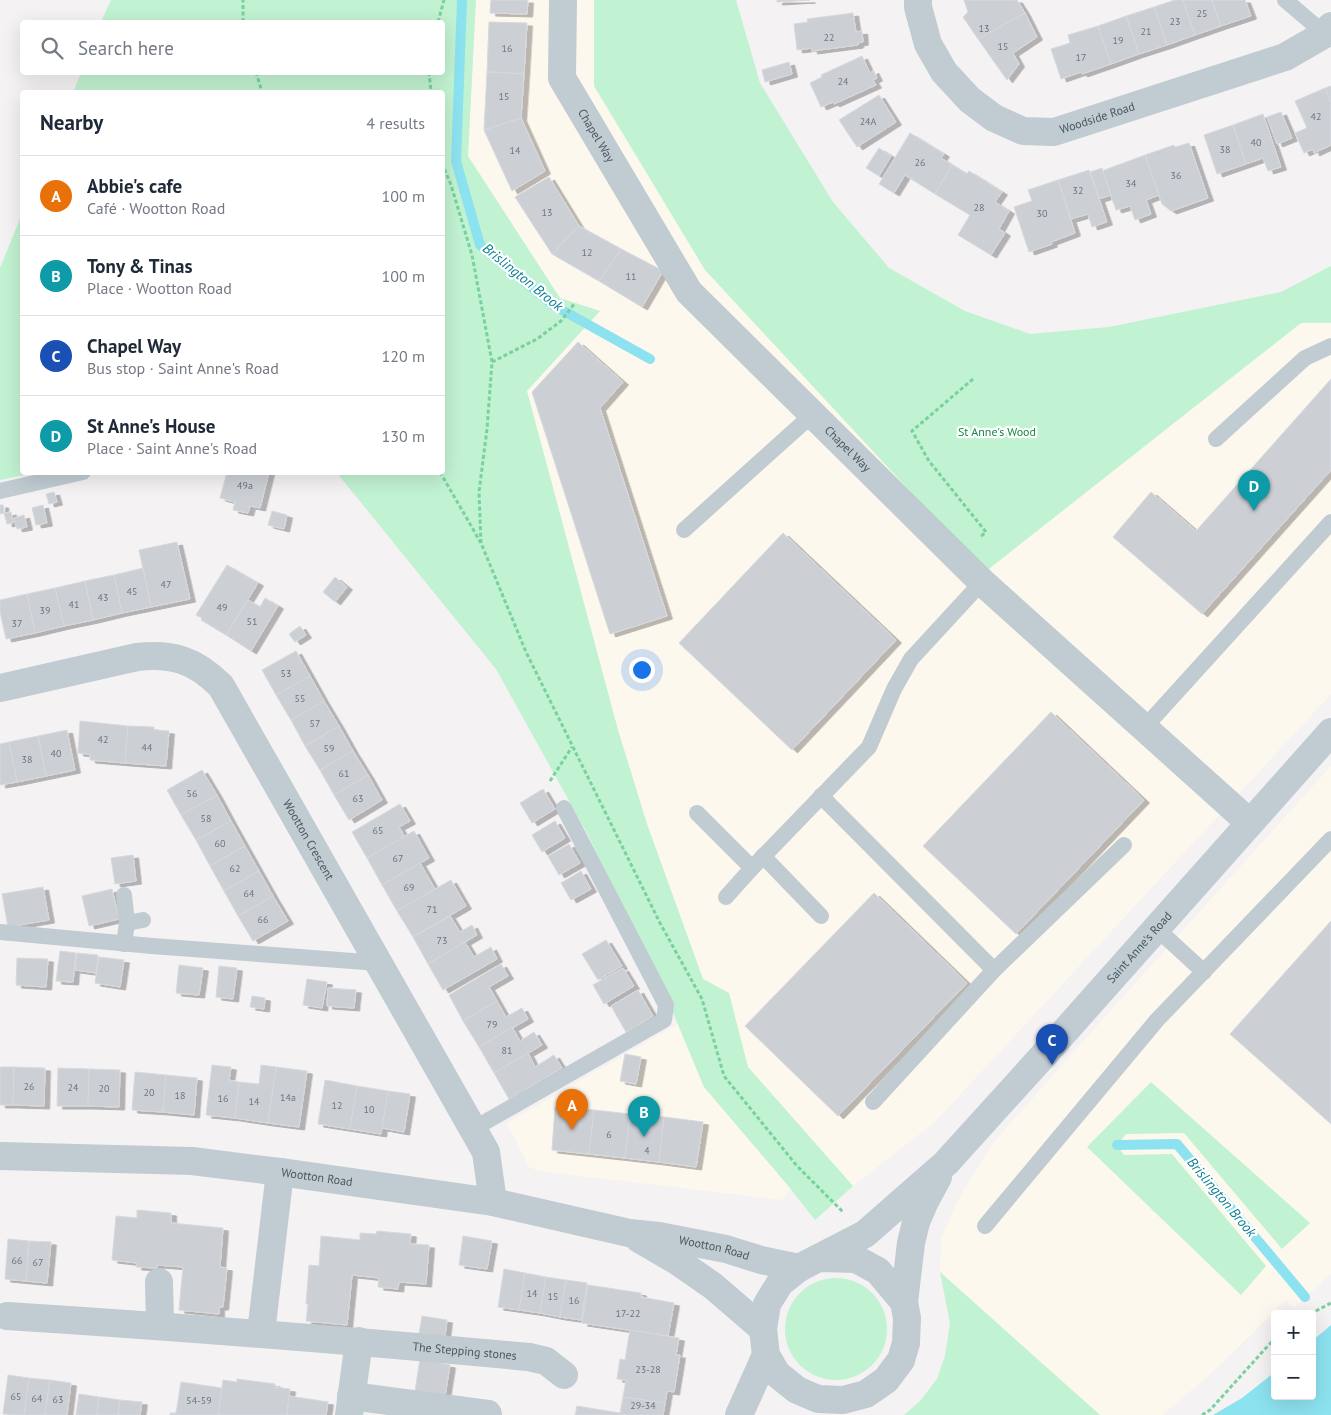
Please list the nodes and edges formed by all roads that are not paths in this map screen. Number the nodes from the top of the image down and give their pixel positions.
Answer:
1 (563, 0) edge
2 (918, 0) edge
3 (1285, 0) edge
4 (1328, 30) edge
5 (1331, 346) edge
6 (813, 414) junction
7 (1216, 439) dead end
8 (70, 475) edge
9 (0, 491) edge
10 (1331, 522) edge
11 (684, 530) dead end
12 (982, 582) junction
13 (0, 688) edge
14 (1144, 728) junction
15 (1331, 732) edge
16 (821, 796) junction
17 (564, 808) dead end
18 (697, 813) dead end
19 (1250, 823) junction
20 (1331, 839) edge
21 (1124, 844) dead end
22 (757, 862) junction
23 (124, 894) dead end
24 (726, 897) dead end
25 (820, 916) dead end
26 (1156, 928) junction
27 (0, 932) edge
28 (124, 944) junction
29 (378, 963) junction
30 (994, 970) junction
31 (1204, 972) junction
32 (873, 1102) dead end
33 (473, 1129) junction
34 (0, 1156) edge
35 (946, 1163) junction
36 (280, 1172) junction
37 (493, 1202) junction
38 (985, 1226) dead end
39 (630, 1232) junction
40 (810, 1263) junction
41 (159, 1282) dead end
42 (904, 1302) junction
43 (7, 1316) dead end
44 (160, 1325) junction
45 (261, 1333) junction
46 (359, 1341) junction
47 (764, 1342) junction
48 (564, 1375) dead end
49 (843, 1400) junction
50 (350, 1405) edge
51 (488, 1414) dead end
52 (739, 1415) edge
53 (817, 1415) edge

1 - 6 street, Chapel Way
2 - 4 street, Woodside Road
3 - 4 lane
5 - 7 lane
6 - 11 lane
6 - 12 street, Chapel Way
8 - 9 lane
10 - 14 lane
12 - 14 street, Chapel Way
12 - 16 lane
13 - 29 street, Wootton Crescent
14 - 19 street, Chapel Way
15 - 19 street, Saint Anne's Road
16 - 22 lane
16 - 30 lane
17 - 33 lane
18 - 22 lane
19 - 26 street, Saint Anne's Road
20 - 31 lane
21 - 30 lane
22 - 24 lane
22 - 25 lane
23 - 28 lane
26 - 31 lane
26 - 35 street, Saint Anne's Road
27 - 28 lane
28 - 29 lane
29 - 33 street, Wootton Crescent
30 - 32 lane
31 - 38 lane
33 - 37 street, Wootton Crescent
34 - 36 street, Wootton Road
35 - 40 street, Saint Anne's Road
35 - 42 street, Saint Anne's Road
36 - 37 street, Wootton Road
36 - 45 street
37 - 39 street, Wootton Road
39 - 40 street, Wootton Road
39 - 47 street, Wootton Road
40 - 42 street
40 - 47 street
41 - 44 street
42 - 49 street
43 - 44 street, The Stepping stones
44 - 45 street, The Stepping stones
45 - 46 street, The Stepping stones
46 - 48 street, The Stepping stones
46 - 50 street
47 - 49 street
47 - 52 street
49 - 53 street
50 - 51 street

